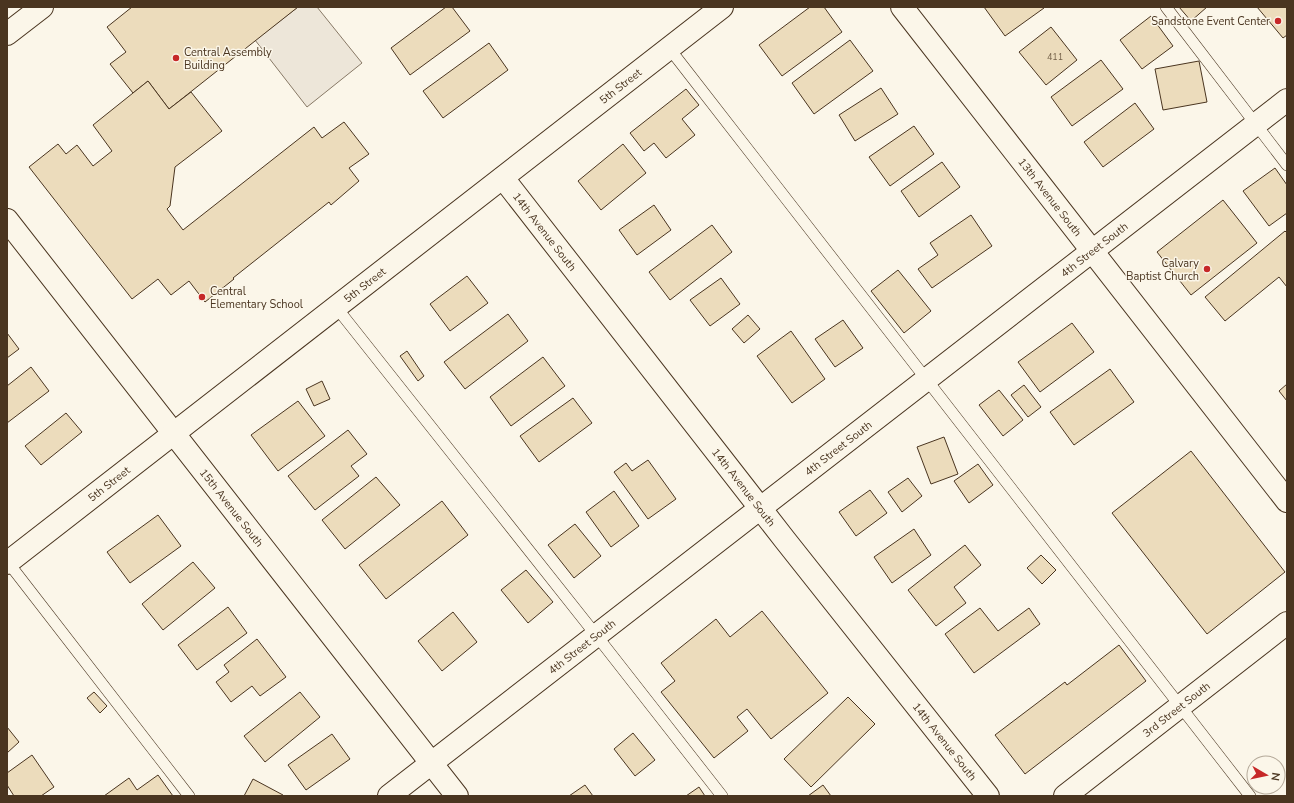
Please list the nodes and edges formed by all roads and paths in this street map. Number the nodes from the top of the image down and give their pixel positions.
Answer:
1 (42, 7) edge
2 (722, 7) edge
3 (902, 7) edge
4 (1166, 7) edge
5 (7, 34) edge
6 (669, 48) junction
7 (1287, 100) edge
8 (1256, 124) junction
9 (1287, 165) edge
10 (503, 178) junction
11 (7, 220) edge
12 (1091, 250) junction
13 (336, 307) junction
14 (926, 378) junction
15 (174, 434) junction
16 (1287, 501) edge
17 (760, 507) junction
18 (7, 562) edge
19 (1287, 623) edge
20 (596, 635) junction
21 (1181, 706) junction
22 (432, 763) junction
23 (189, 796) edge
24 (389, 796) edge
25 (457, 796) edge
26 (722, 796) edge
27 (988, 796) edge
28 (1065, 796) edge
29 (1250, 796) edge

1 - 5 street
2 - 6 street, 5th Street
3 - 12 street, 13th Avenue South
4 - 8 lane
6 - 10 street, 5th Street
6 - 14 lane
7 - 8 street, 4th Street South
8 - 9 lane
8 - 12 street, 4th Street South
10 - 13 street, 5th Street
10 - 17 street, 14th Avenue South
11 - 15 street, 15th Avenue South
12 - 14 street, 4th Street South
12 - 16 street, 13th Avenue South
13 - 15 street, 5th Street
13 - 20 lane
14 - 17 street, 4th Street South
14 - 21 lane
15 - 18 street, 5th Street
15 - 22 street, 15th Avenue South
17 - 20 street, 4th Street South
17 - 27 street, 14th Avenue South
18 - 23 lane
19 - 21 street, 3rd Street South
20 - 22 street, 4th Street South
20 - 26 lane
21 - 28 street, 3rd Street South
21 - 29 lane
22 - 24 street, 4th Street South
22 - 25 street, 15th Avenue South

